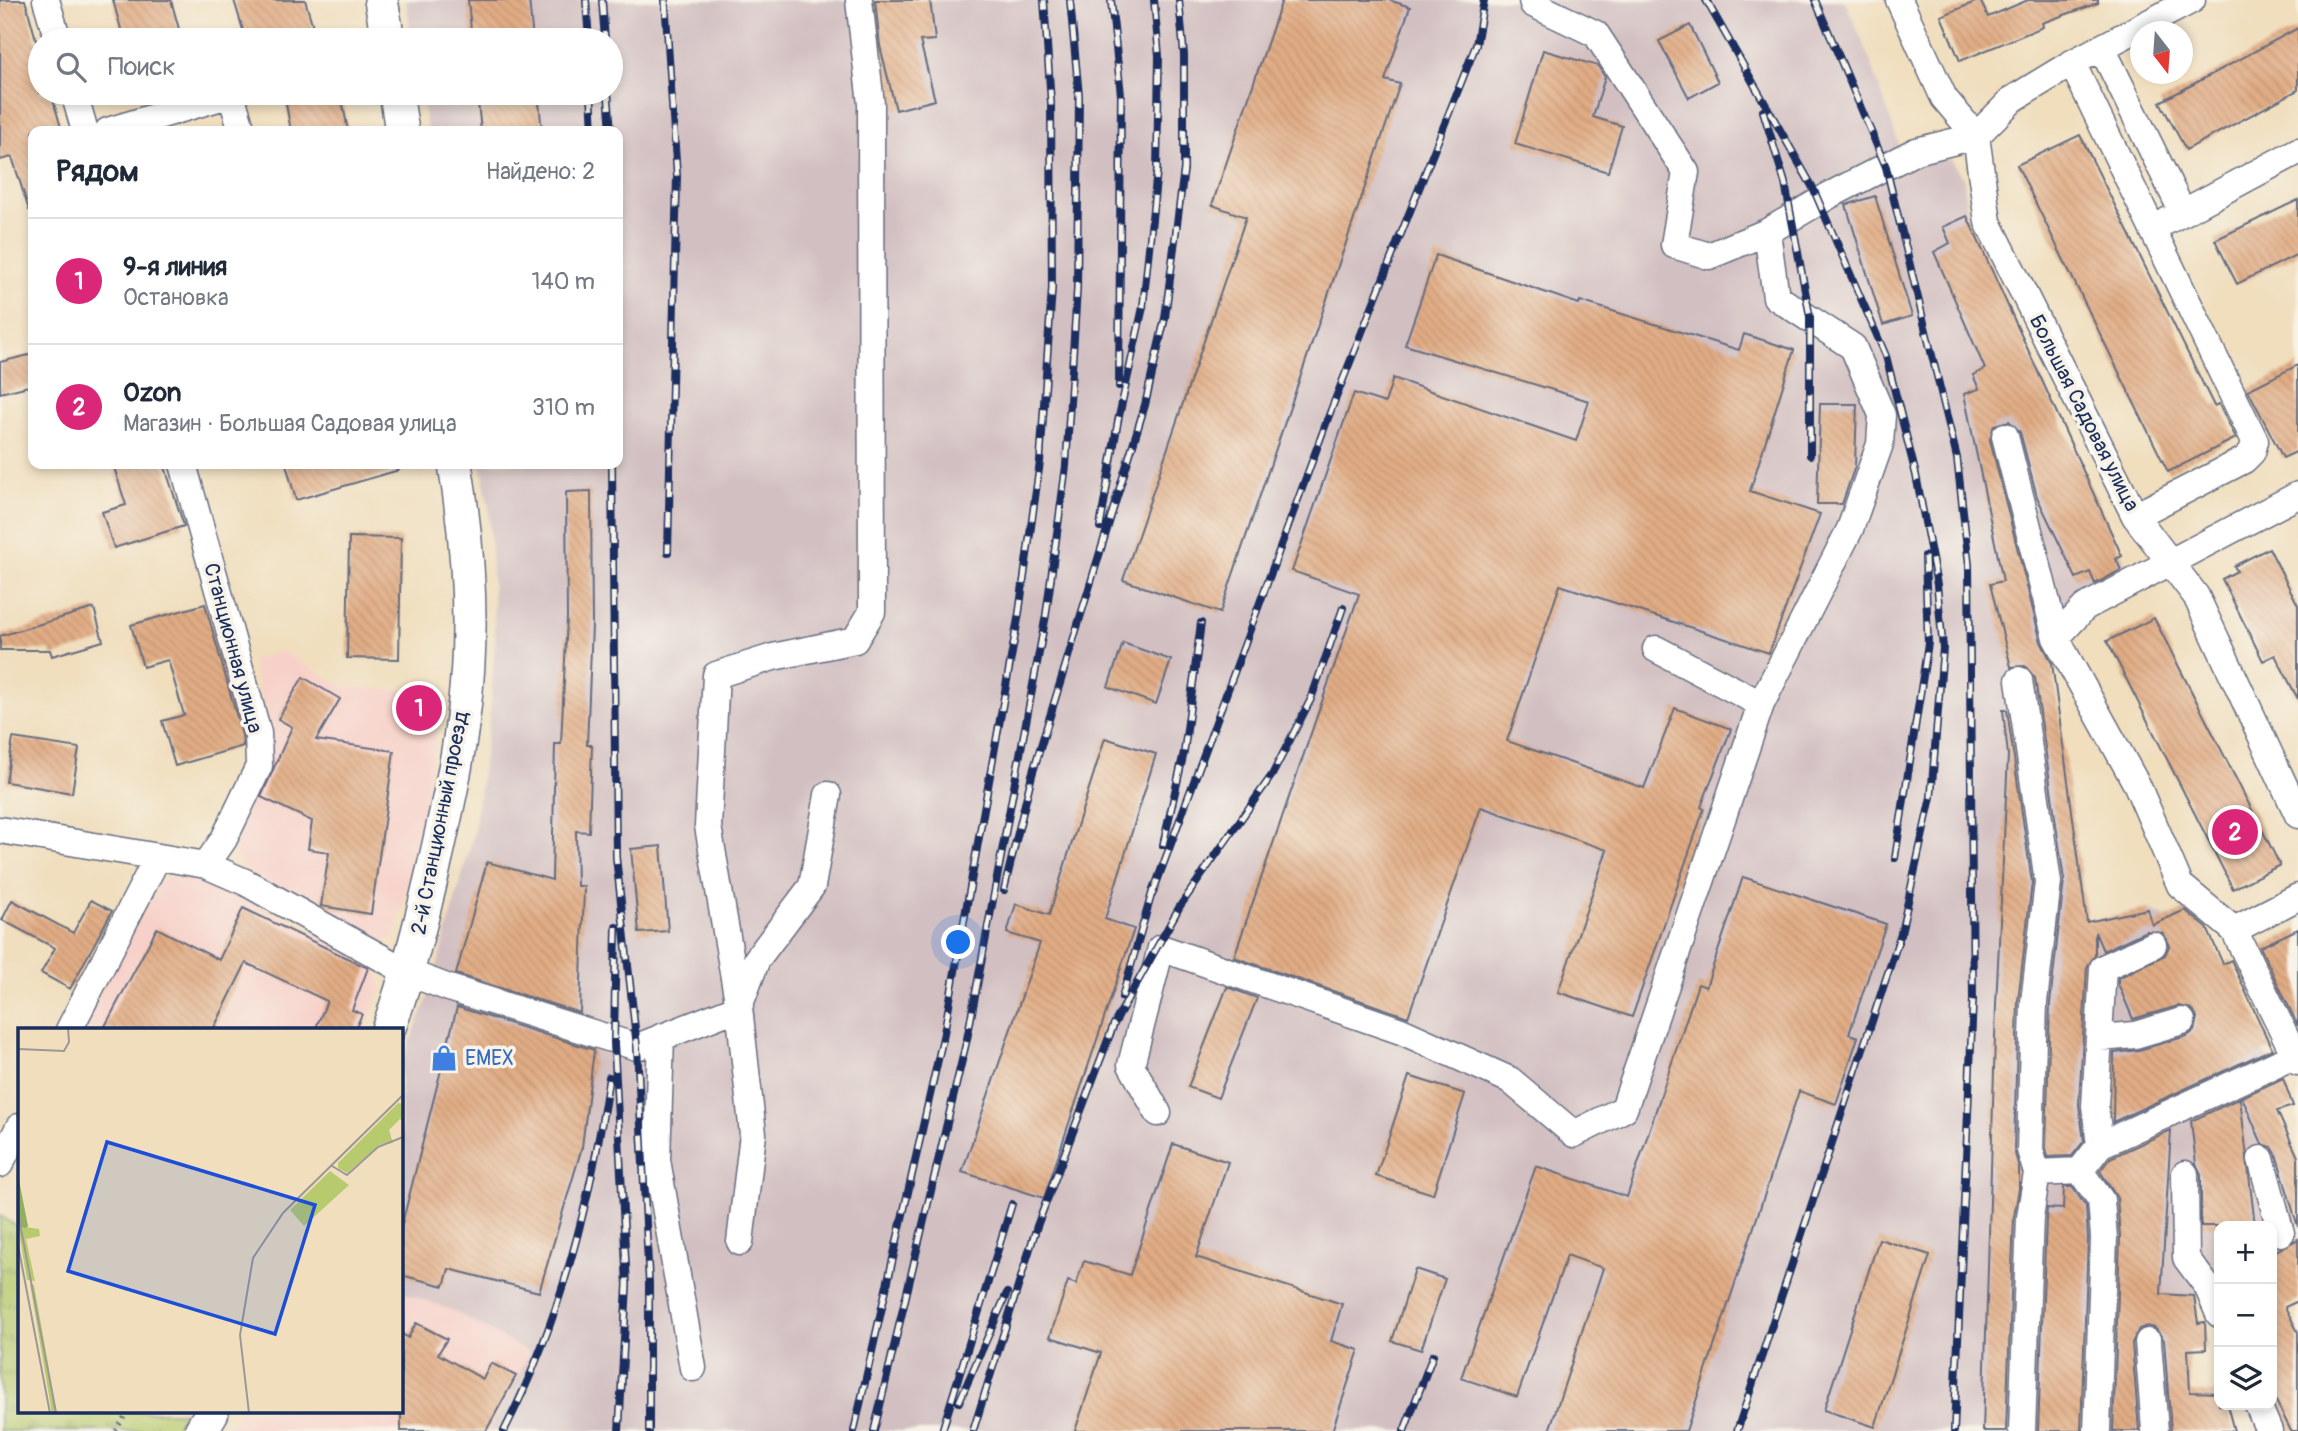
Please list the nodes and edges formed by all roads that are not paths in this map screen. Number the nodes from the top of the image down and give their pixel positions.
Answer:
1 (47, 0) edge
2 (381, 0) edge
3 (859, 0) edge
4 (1532, 0) edge
5 (1899, 0) edge
6 (2192, 0) edge
7 (55, 28) edge
8 (386, 28) edge
9 (2102, 48) junction
10 (2072, 63) junction
11 (77, 105) edge
12 (194, 105) edge
13 (234, 105) edge
14 (398, 105) edge
15 (84, 126) edge
16 (125, 126) edge
17 (241, 126) edge
18 (401, 126) edge
19 (1976, 136) junction
20 (2298, 151) edge
21 (2183, 213) junction
22 (2153, 229) junction
23 (1767, 232) junction
24 (2005, 436) dead end
25 (184, 469) edge
26 (457, 469) edge
27 (2298, 495) edge
28 (2135, 516) junction
29 (2170, 562) junction
30 (2056, 638) junction
31 (1656, 649) dead end
32 (2019, 680) dead end
33 (1761, 704) junction
34 (828, 795) dead end
35 (2298, 815) edge
36 (0, 830) edge
37 (157, 858) junction
38 (206, 865) junction
39 (2298, 897) edge
40 (2234, 930) junction
41 (2153, 945) dead end
42 (409, 973) junction
43 (739, 1007) junction
44 (2182, 1021) dead end
45 (70, 1028) edge
46 (389, 1028) edge
47 (661, 1037) junction
48 (2100, 1038) junction
49 (2297, 1057) edge
50 (1158, 1113) dead end
51 (13, 1134) edge
52 (2100, 1145) junction
53 (2261, 1159) dead end
54 (0, 1164) edge
55 (2080, 1171) junction
56 (2037, 1173) junction
57 (2185, 1174) dead end
58 (2284, 1241) edge
59 (740, 1242) dead end
60 (2213, 1280) edge
61 (2148, 1342) dead end
62 (693, 1368) dead end
63 (2260, 1410) edge
64 (211, 1414) edge
65 (201, 1431) edge
66 (2022, 1431) edge
67 (2097, 1431) edge
68 (2155, 1431) edge
69 (2269, 1431) edge

1 - 7 street
2 - 8 main road
3 - 43 street
4 - 23 street
5 - 19 street
6 - 9 street
9 - 10 street
9 - 21 street
10 - 19 street
10 - 22 street
11 - 15 street
12 - 16 street
13 - 17 street
14 - 18 main road
19 - 23 street
19 - 28 street, Большая Садовая улица
20 - 21 street
21 - 22 street
22 - 28 street
23 - 33 street
24 - 30 street
25 - 38 street, Станционная улица
26 - 42 main road, 2-й Станционный проезд
27 - 29 street
28 - 29 street, Большая Садовая улица
29 - 30 street
29 - 35 street, Большая Садовая улица
30 - 40 street
31 - 33 street
32 - 56 street
33 - 50 street
34 - 43 street
36 - 37 street
37 - 38 street
37 - 45 street
38 - 42 street
39 - 40 street
40 - 49 street
41 - 48 street
42 - 46 main road, 2-й Станционный проезд
42 - 47 street
43 - 47 street
43 - 59 street
44 - 48 street
47 - 62 street
48 - 52 street
49 - 52 street
51 - 54 street
52 - 55 street
53 - 58 street
55 - 56 street
55 - 67 street
56 - 66 street
57 - 60 street
61 - 68 street
63 - 69 street
64 - 65 main road

